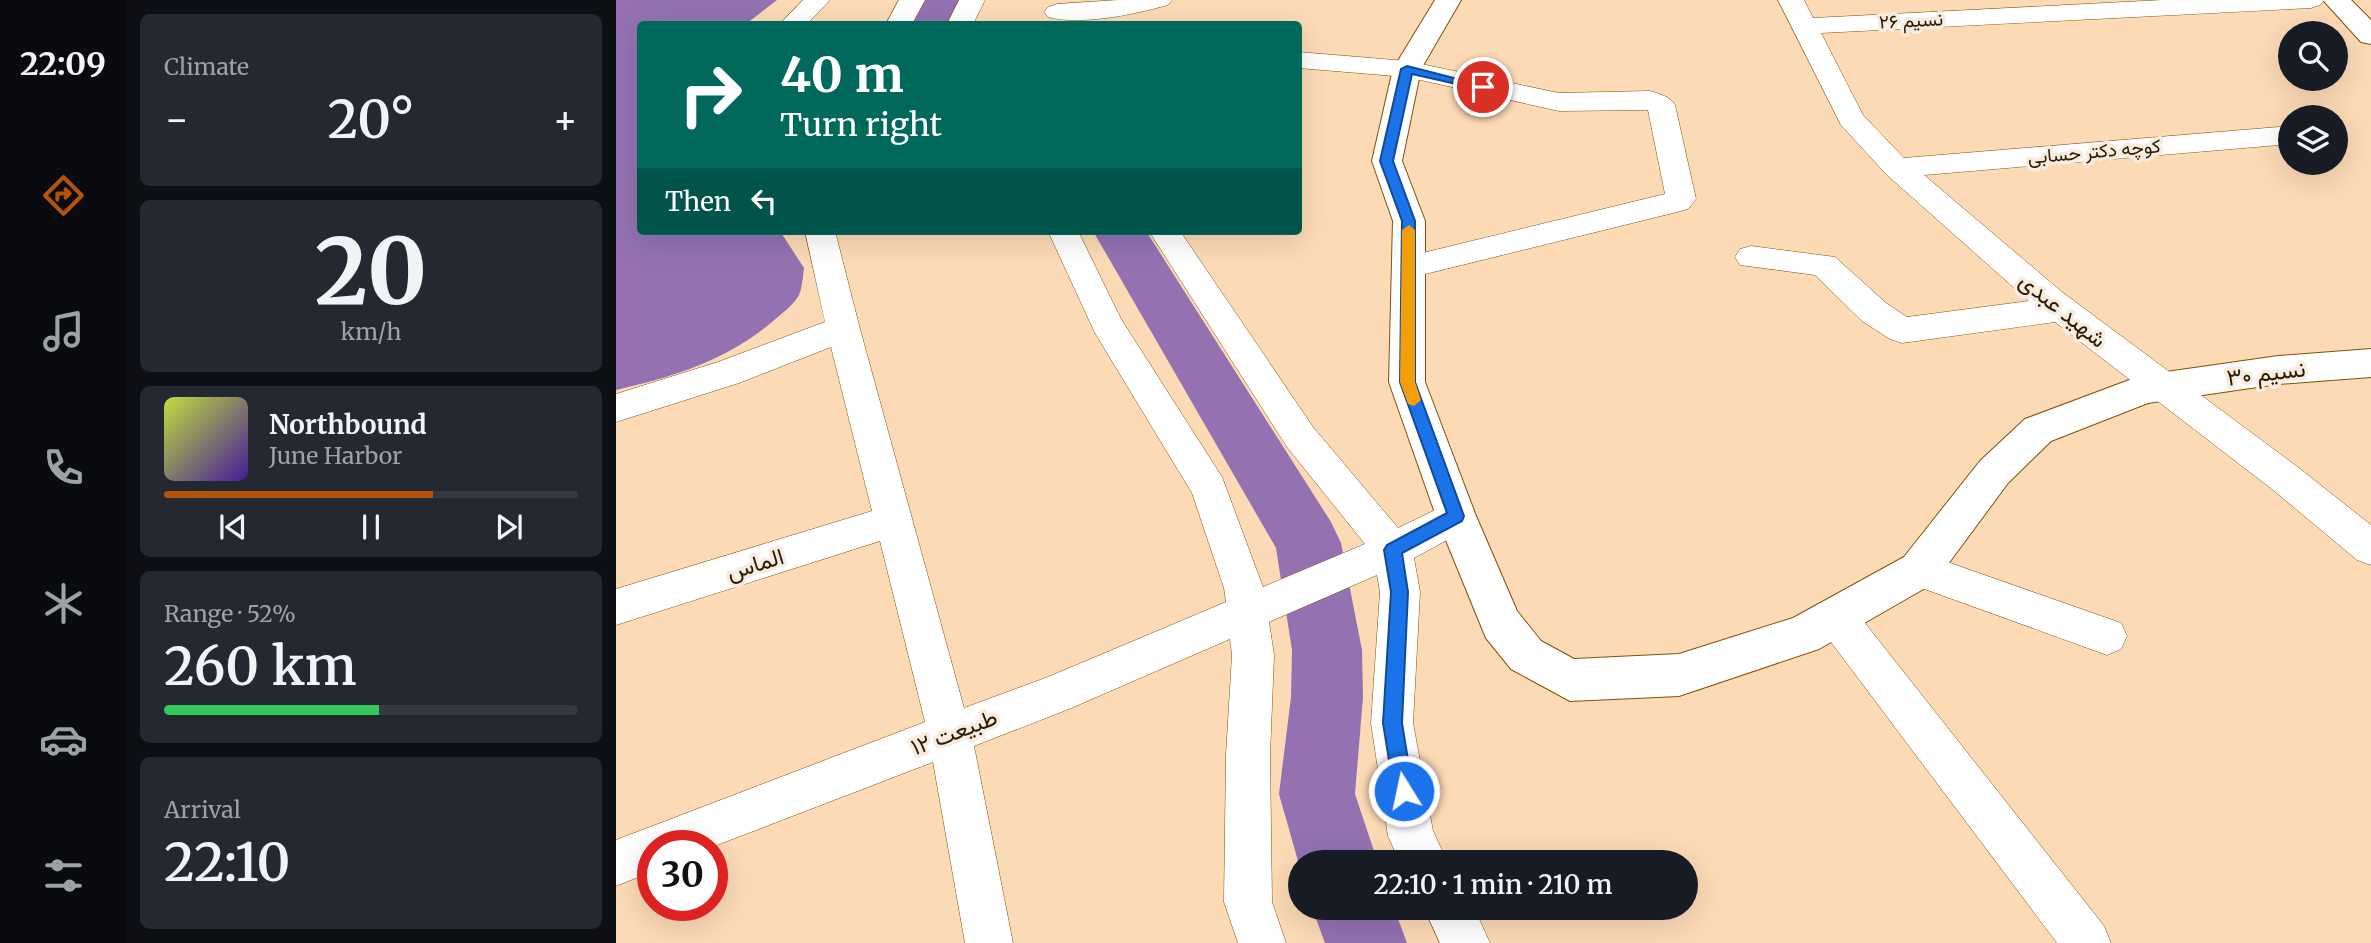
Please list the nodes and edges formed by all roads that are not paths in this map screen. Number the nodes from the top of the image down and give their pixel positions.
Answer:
1 (817, 0) edge
2 (912, 0) edge
3 (972, 0) edge
4 (1159, 0) edge
5 (1448, 0) edge
6 (2311, 0) edge
7 (2336, 0) edge
8 (2187, 3) edge
9 (2054, 6) edge
10 (1916, 10) edge
11 (1057, 12) dead end
12 (1798, 13) edge
13 (796, 21) edge
14 (901, 21) edge
15 (962, 21) edge
16 (2371, 36) edge
17 (1302, 60) edge
18 (1407, 69) junction
19 (2278, 136) edge
20 (1897, 168) junction
21 (821, 235) edge
22 (1065, 235) edge
23 (1167, 235) edge
24 (1752, 257) dead end
25 (1409, 267) junction
26 (2060, 309) junction
27 (843, 329) junction
28 (2371, 363) edge
29 (2162, 387) junction
30 (616, 408) edge
31 (1456, 516) junction
32 (895, 520) junction
33 (2371, 548) edge
34 (1393, 550) junction
35 (1919, 570) junction
36 (616, 607) edge
37 (1247, 611) junction
38 (1836, 617) junction
39 (2106, 636) dead end
40 (950, 734) junction
41 (698, 830) edge
42 (1418, 850) edge
43 (637, 854) edge
44 (616, 863) edge
45 (1454, 920) edge
46 (989, 943) edge
47 (1262, 943) edge
48 (1466, 943) edge
49 (2087, 943) edge

1 - 13 street
2 - 14 street
3 - 15 street
4 - 11 street
5 - 18 street
6 - 8 street, نسیم ۲۶
7 - 16 street
8 - 9 street, نسیم ۲۶
9 - 10 street, نسیم ۲۶
10 - 12 street, نسیم ۲۶
12 - 20 street, شهید عبدی
17 - 18 street
18 - 25 street
18 - 25 street
19 - 20 street, کوچه دکتر حسابی
20 - 26 street, شهید عبدی
21 - 27 street
22 - 37 street
23 - 34 street
24 - 26 street
25 - 31 street
26 - 29 street, شهید عبدی
27 - 30 street
27 - 32 street
28 - 29 street, نسیم ۳۰
29 - 33 street, شهید عبدی
29 - 35 street, نسیم ۳۰
31 - 34 street, طبیعت ۱۲
31 - 38 street
32 - 36 street, الماس
32 - 40 street
34 - 37 street, طبیعت ۱۲
34 - 42 street
35 - 38 street
35 - 39 street
37 - 40 street, طبیعت ۱۲
37 - 47 street
38 - 49 street
40 - 41 street, طبیعت ۱۲
40 - 46 street
43 - 44 street
45 - 48 street

